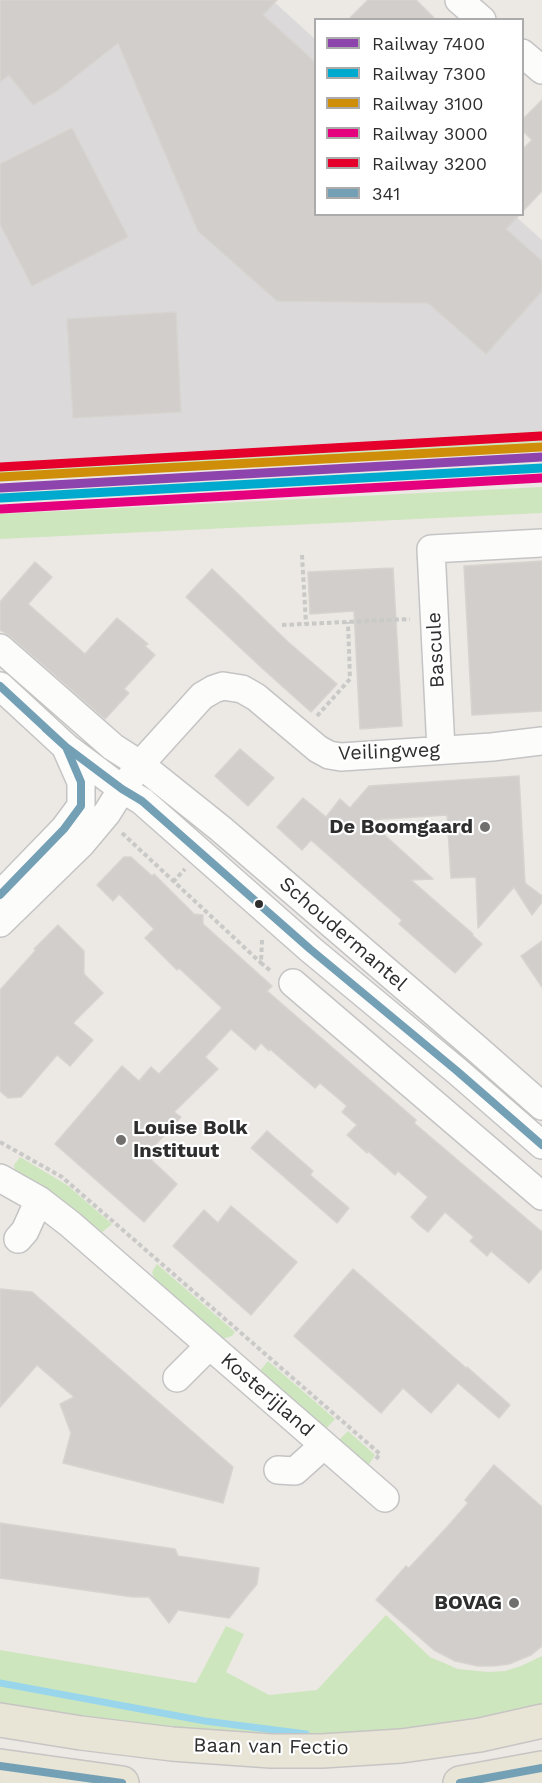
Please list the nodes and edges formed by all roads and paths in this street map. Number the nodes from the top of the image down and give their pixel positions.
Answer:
1 (459, 0) edge
2 (480, 18) edge
3 (524, 55) edge
4 (542, 70) edge
5 (542, 543) edge
6 (302, 555) dead end
7 (435, 617) junction
8 (348, 622) junction
9 (306, 624) junction
10 (282, 625) dead end
11 (0, 648) edge
12 (0, 686) edge
13 (301, 735) junction
14 (542, 741) edge
15 (66, 747) junction
16 (441, 750) junction
17 (141, 765) junction
18 (122, 789) junction
19 (81, 806) junction
20 (115, 826) dead end
21 (0, 895) edge
22 (0, 923) edge
23 (262, 930) junction
24 (310, 949) junction
25 (261, 963) junction
26 (293, 983) joint
27 (542, 1107) edge
28 (506, 1113) junction
29 (0, 1142) edge
30 (481, 1144) junction
31 (542, 1145) edge
32 (0, 1178) edge
33 (542, 1196) edge
34 (39, 1200) junction
35 (18, 1239) dead end
36 (209, 1346) junction
37 (177, 1378) dead end
38 (324, 1445) junction
39 (278, 1470) dead end
40 (372, 1472) junction
41 (385, 1498) dead end
42 (0, 1720) edge
43 (542, 1721) edge
44 (0, 1766) edge
45 (542, 1768) edge
46 (122, 1783) edge
47 (460, 1783) edge

1 - 2 street
3 - 4 street
5 - 7 street, Bascule
6 - 9 path
7 - 8 path
7 - 16 street, Bascule
8 - 9 path
8 - 13 path
9 - 10 path
11 - 17 street, Schoudermantel
12 - 15 street, Schoudermantel
13 - 16 street, Veilingweg
13 - 17 street, Veilingweg
14 - 16 street, Veilingweg
15 - 18 street, Schoudermantel
15 - 19 street
17 - 18 street
17 - 27 street, Schoudermantel
18 - 19 street
18 - 22 street
18 - 23 street, Schoudermantel
18 - 24 street, Schoudermantel
19 - 21 street
20 - 25 path
23 - 24 street, Schoudermantel
23 - 25 path
24 - 28 street, Schoudermantel
25 - 26 path
26 - 30 street
28 - 30 street
28 - 31 street, Schoudermantel
29 - 40 path
30 - 33 street
32 - 34 street, Kosterijland
34 - 35 street
34 - 36 street, Kosterijland
36 - 37 street, Kosterijland
36 - 38 street, Kosterijland
38 - 39 street, Kosterijland
38 - 40 street, Kosterijland
40 - 41 street, Kosterijland
42 - 43 main road, Baan van Fectio
44 - 46 main road
45 - 47 main road

